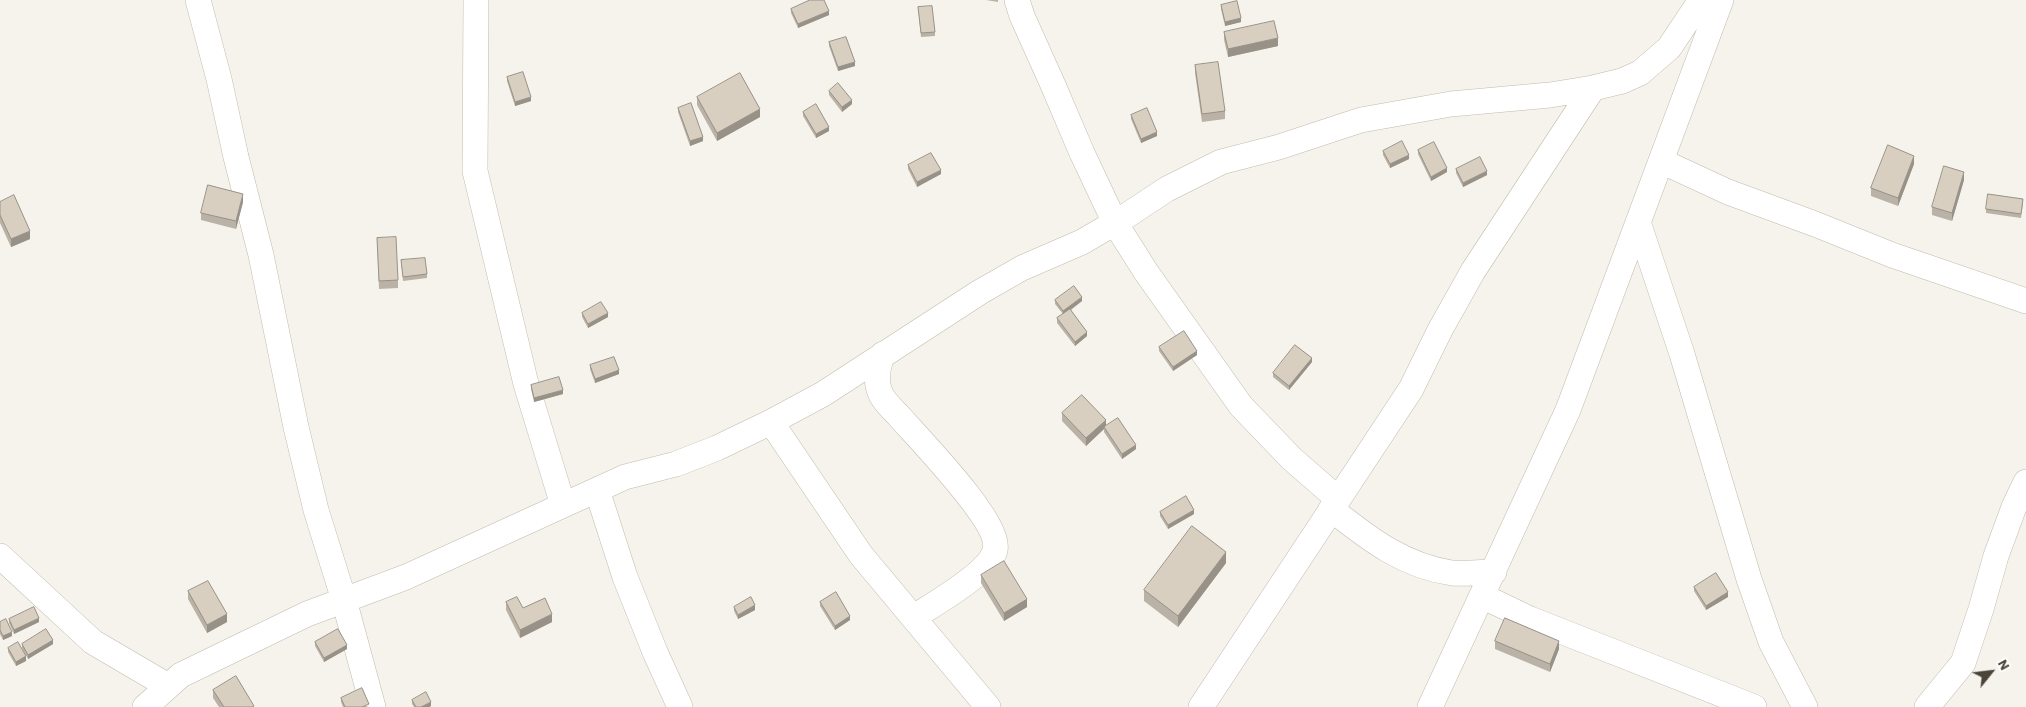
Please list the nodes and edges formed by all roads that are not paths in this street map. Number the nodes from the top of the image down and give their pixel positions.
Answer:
1 (198, 0) edge
2 (476, 0) edge
3 (1017, 0) edge
4 (1701, 0) edge
5 (1721, 0) edge
6 (1593, 88) junction
7 (1661, 160) junction
8 (1638, 222) junction
9 (1115, 223) junction
10 (2026, 300) edge
11 (882, 354) junction
12 (771, 422) junction
13 (2026, 482) edge
14 (597, 490) junction
15 (1335, 504) junction
16 (563, 505) junction
17 (0, 556) edge
18 (1494, 572) junction
19 (1482, 596) junction
20 (344, 600) junction
21 (914, 617) junction
22 (168, 686) junction
23 (144, 707) edge
24 (374, 707) edge
25 (680, 707) edge
26 (988, 707) edge
27 (1201, 707) edge
28 (1430, 707) edge
29 (1754, 707) edge
30 (1805, 707) edge
31 (1927, 707) edge

1 - 20 street
2 - 16 street
3 - 9 street
4 - 6 street
5 - 7 street
6 - 9 street
6 - 15 street
7 - 8 street
7 - 10 street
8 - 18 street
8 - 30 street
9 - 11 street
9 - 15 street
11 - 12 street
11 - 21 street
12 - 14 street
12 - 21 street
13 - 31 street
14 - 16 street
14 - 25 street
15 - 18 street
15 - 27 street
16 - 20 street
17 - 22 street
18 - 19 street
19 - 28 street
19 - 29 street
20 - 22 street
20 - 24 street
21 - 26 street
22 - 23 street

